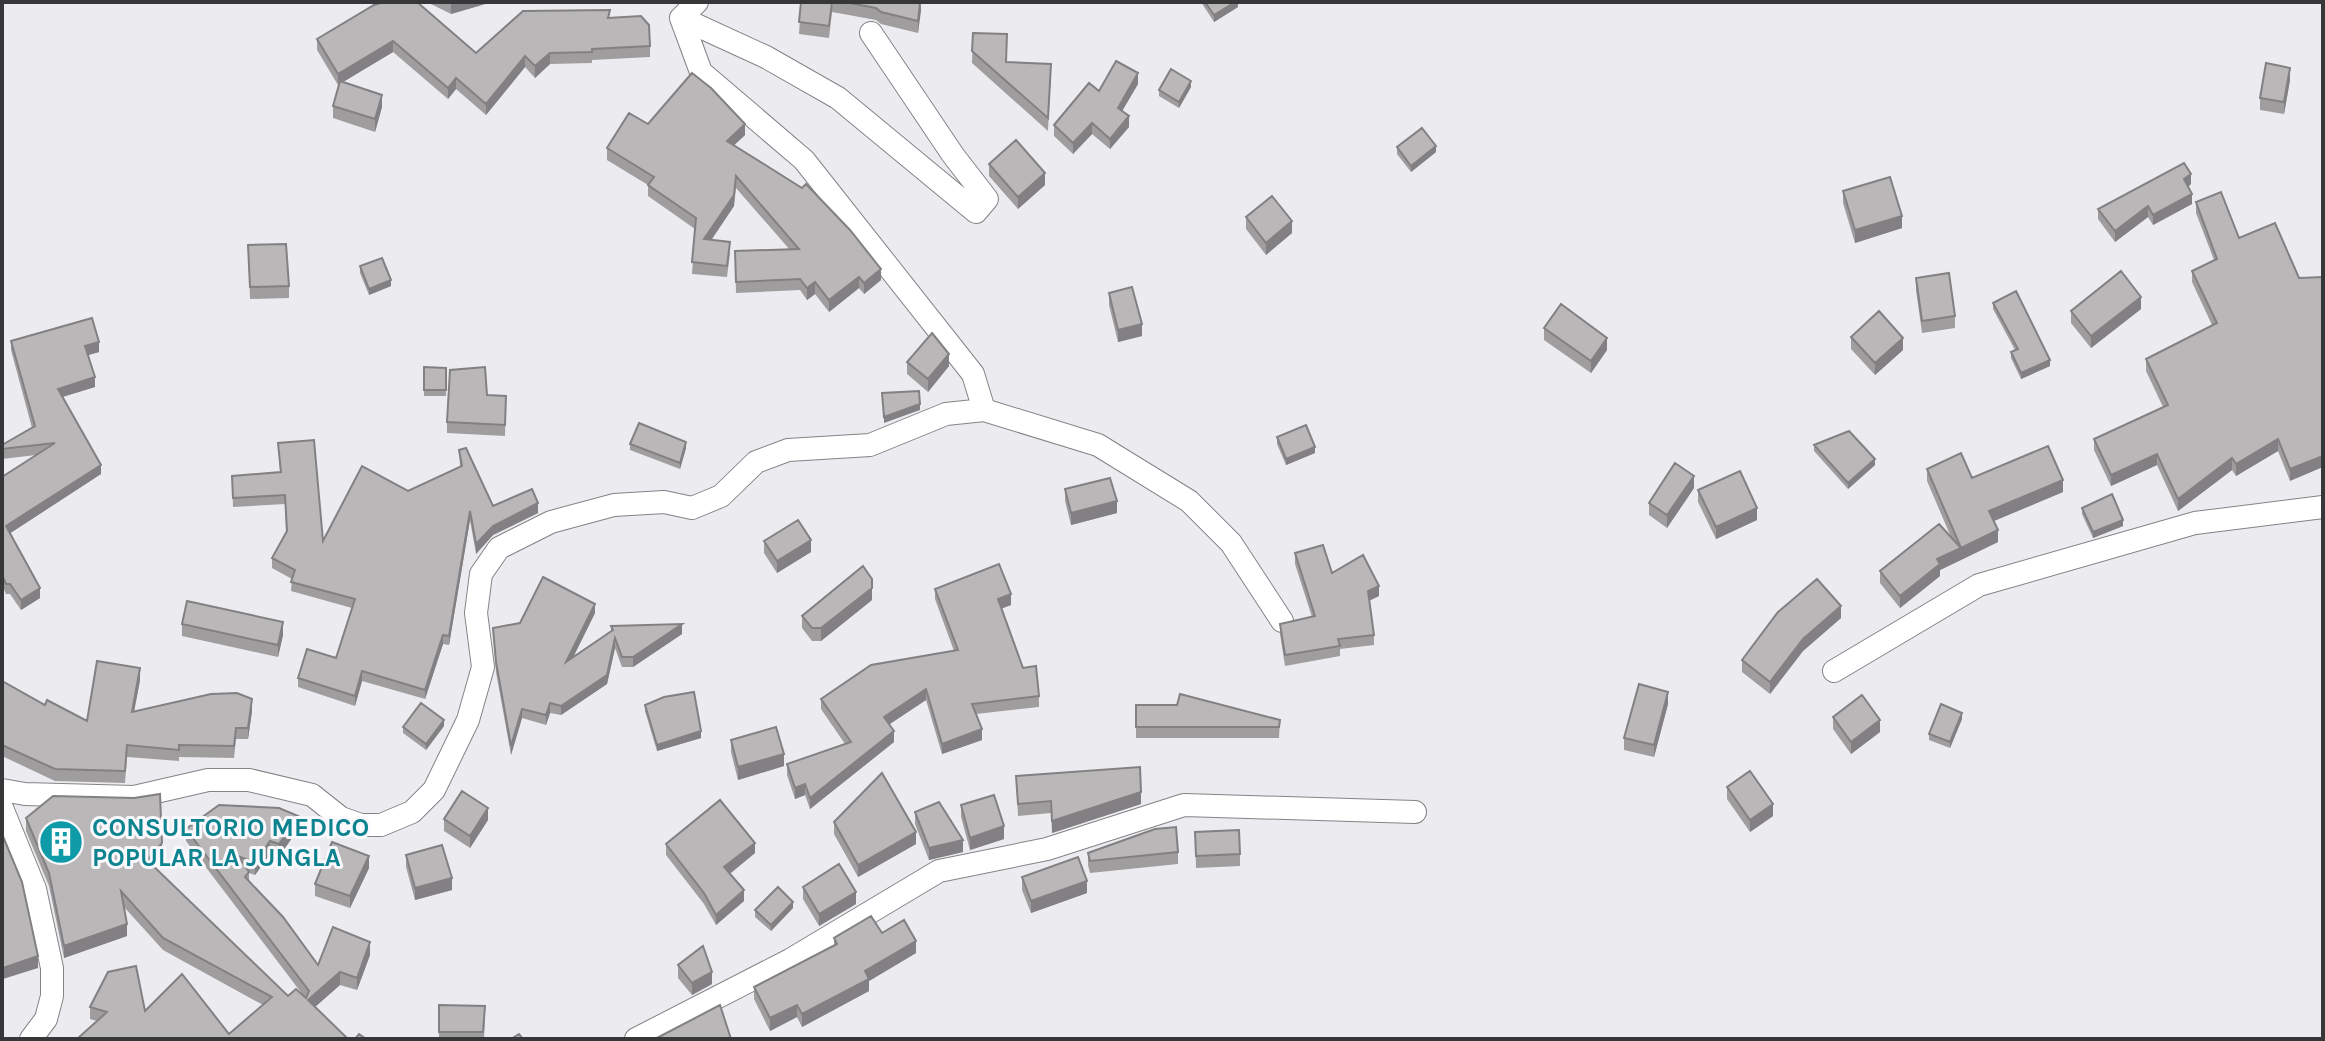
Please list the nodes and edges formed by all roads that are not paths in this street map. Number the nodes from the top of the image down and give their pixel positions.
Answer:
1 (689, 10) edge
2 (871, 33) dead end
3 (984, 410) junction
4 (2323, 507) edge
5 (1282, 621) edge
6 (1834, 671) dead end
7 (2, 790) edge
8 (2, 808) edge
9 (1415, 812) dead end
10 (31, 1039) edge
11 (636, 1039) edge

1 - 2 street
1 - 3 street
3 - 5 street
3 - 7 street
4 - 6 street
8 - 10 street
9 - 11 street

